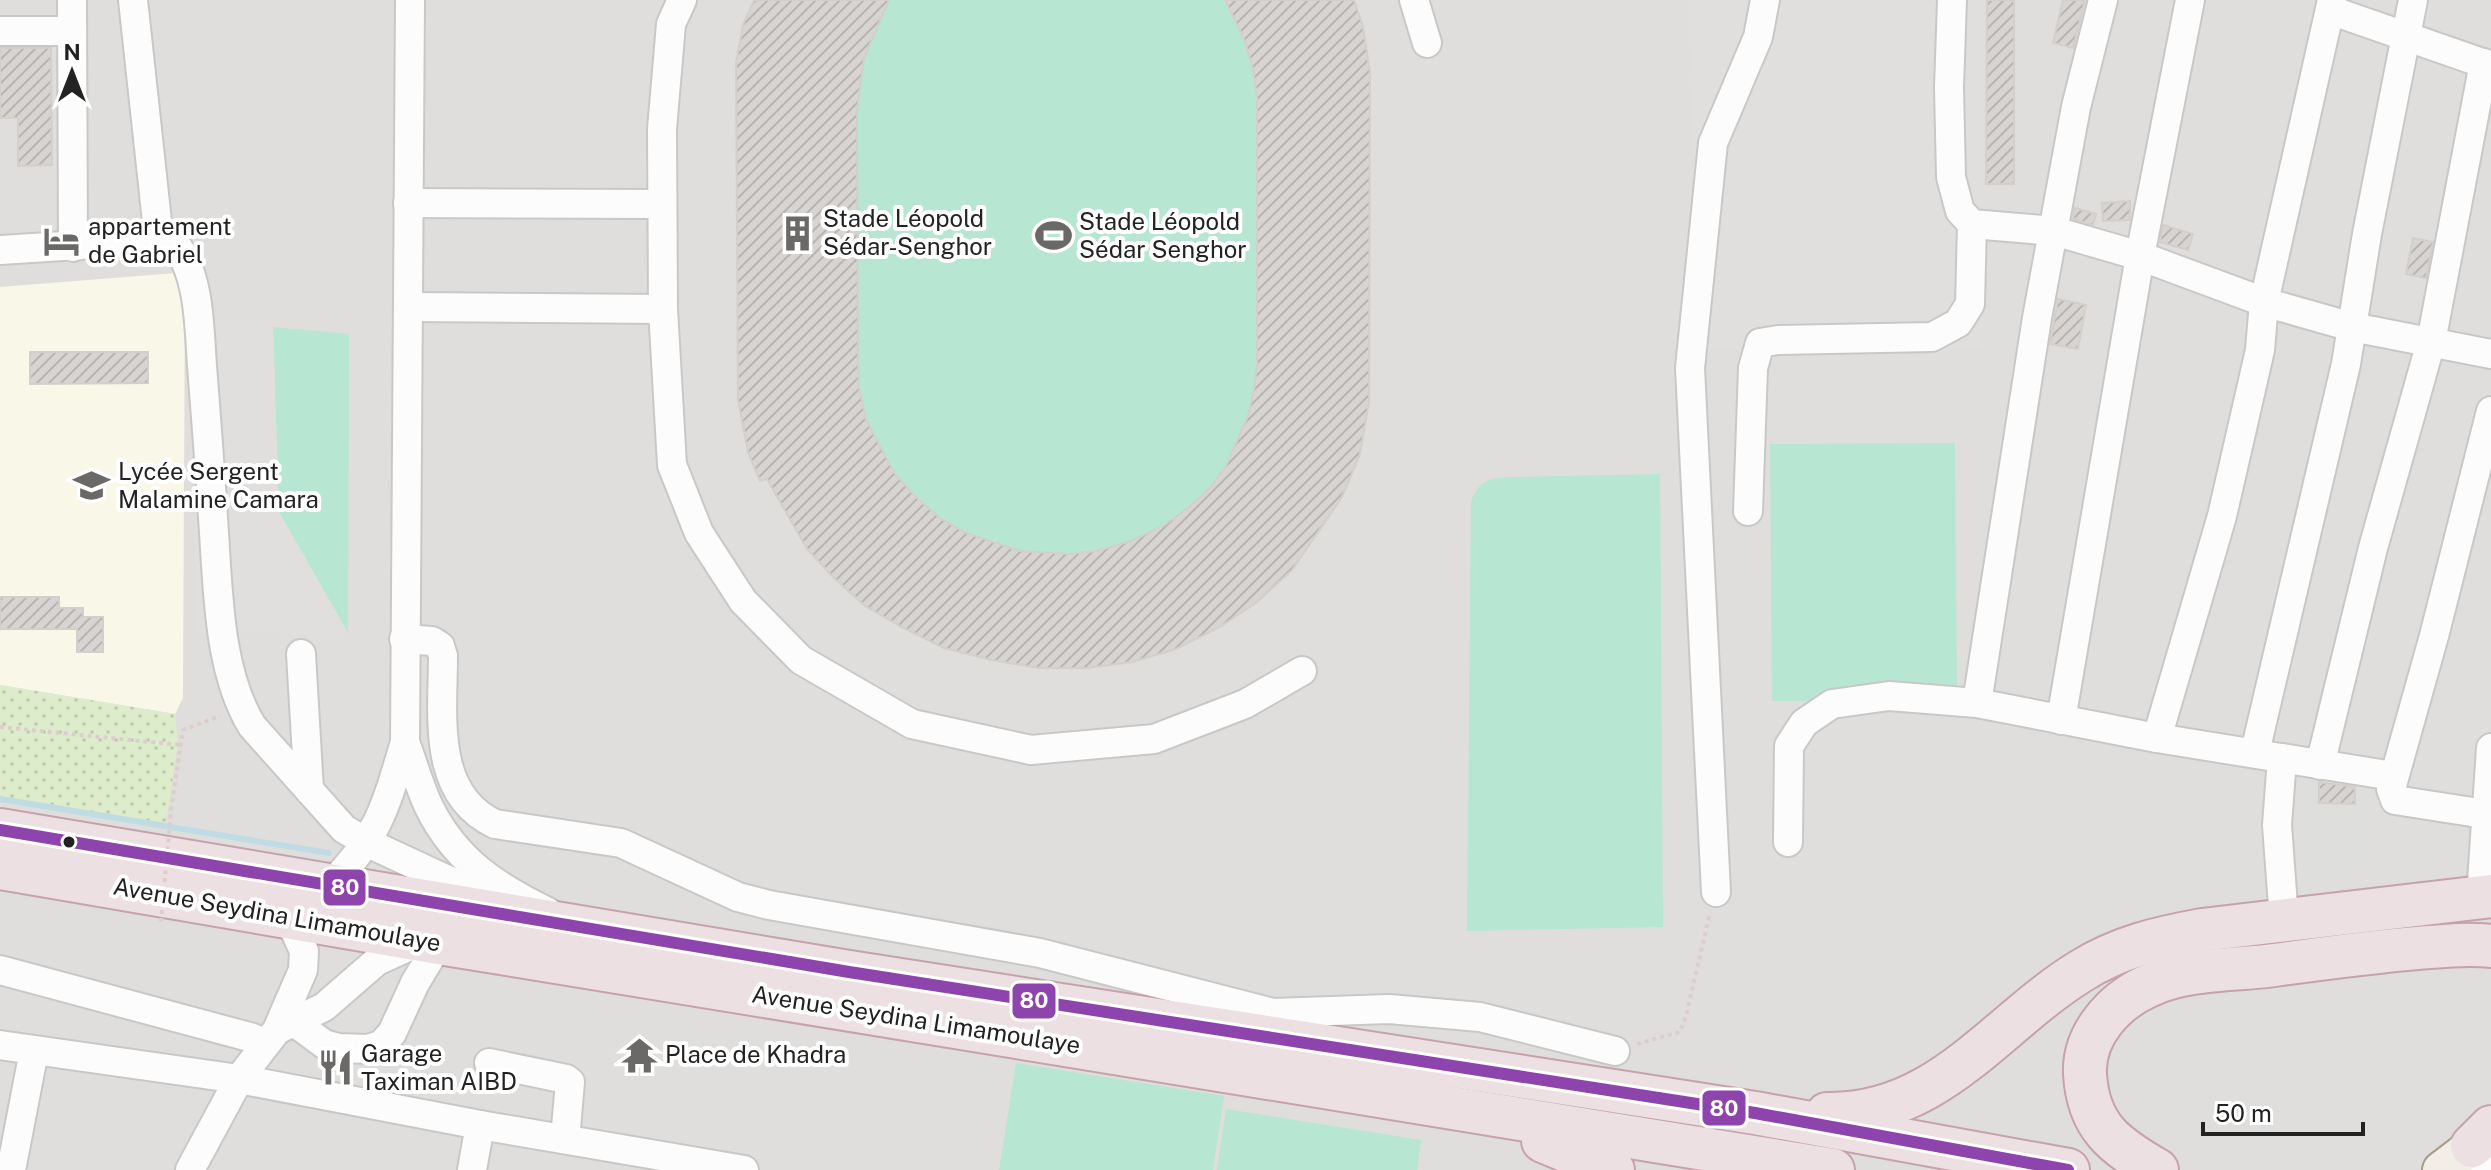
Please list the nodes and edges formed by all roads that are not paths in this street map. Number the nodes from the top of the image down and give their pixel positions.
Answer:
1 (72, 0) edge
2 (133, 0) edge
3 (410, 0) edge
4 (682, 0) edge
5 (1414, 0) edge
6 (1765, 0) edge
7 (1952, 0) edge
8 (2103, 0) edge
9 (2190, 0) edge
10 (2410, 1) edge
11 (2331, 5) edge
12 (0, 31) edge
13 (72, 31) junction
14 (2405, 37) junction
15 (1427, 43) dead end
16 (2487, 64) edge
17 (408, 203) junction
18 (662, 204) junction
19 (1972, 224) junction
20 (2054, 231) junction
21 (159, 240) junction
22 (73, 247) junction
23 (0, 250) edge
24 (2140, 256) junction
25 (2264, 302) junction
26 (408, 307) junction
27 (663, 309) junction
28 (2352, 327) junction
29 (2431, 342) junction
30 (2491, 354) edge
31 (2491, 411) edge
32 (1748, 511) dead end
33 (404, 639) junction
34 (301, 654) dead end
35 (1302, 671) dead end
36 (1977, 703) junction
37 (2061, 720) junction
38 (2157, 738) junction
39 (405, 742) junction
40 (2491, 748) edge
41 (2269, 755) junction
42 (2320, 765) junction
43 (2393, 776) junction
44 (309, 790) junction
45 (2488, 814) edge
46 (0, 830) edge
47 (1788, 842) dead end
48 (368, 843) junction
49 (0, 868) edge
50 (330, 885) junction
51 (1716, 892) road end
52 (2486, 897) edge
53 (288, 916) junction
54 (526, 916) junction
55 (2284, 920) junction
56 (573, 924) junction
57 (432, 941) junction
58 (2491, 946) edge
59 (0, 970) edge
60 (278, 1032) junction
61 (0, 1045) edge
62 (34, 1051) junction
63 (1615, 1051) road end
64 (489, 1063) dead end
65 (239, 1079) junction
66 (1447, 1108) junction
67 (1755, 1113) junction
68 (480, 1125) junction
69 (565, 1139) junction
70 (11, 1170) edge
71 (190, 1170) edge
72 (472, 1170) edge
73 (744, 1170) edge
74 (1613, 1170) edge
75 (1833, 1170) edge
76 (2068, 1170) edge
77 (2157, 1170) edge

1 - 13 street
2 - 21 street
3 - 17 street
4 - 18 street
5 - 15 street
6 - 51 street
7 - 19 street
8 - 20 street
9 - 24 street
10 - 14 street
11 - 14 street
11 - 25 street
12 - 13 street
13 - 22 street
14 - 16 street
14 - 28 street
16 - 29 street
17 - 18 street
17 - 26 street
18 - 27 street
19 - 20 street
19 - 32 street
20 - 24 street
20 - 36 street
21 - 22 street
21 - 44 street
22 - 23 street
24 - 25 street
24 - 37 street
25 - 28 street
25 - 38 street
26 - 27 street
26 - 33 street
27 - 35 street
28 - 29 street
28 - 41 street
29 - 30 street
29 - 42 street
31 - 43 street
33 - 39 street
33 - 63 street
34 - 44 street
36 - 37 street
36 - 47 street
37 - 38 street
38 - 41 street
39 - 48 street
39 - 56 street
40 - 45 street
41 - 42 street
41 - 55 street
42 - 43 street
43 - 45 street
44 - 48 street
45 - 52 street
46 - 50 highway, Avenue Seydina Limamoulaye
48 - 50 street
48 - 54 street
49 - 53 highway, Avenue Seydina Limamoulaye
50 - 54 highway, Avenue Seydina Limamoulaye
52 - 55 highway
53 - 57 highway, Avenue Seydina Limamoulaye
53 - 60 street
54 - 56 highway, Avenue Seydina Limamoulaye
55 - 67 highway
56 - 67 highway, Avenue Seydina Limamoulaye
57 - 60 street
57 - 60 street
57 - 66 highway, Avenue Seydina Limamoulaye
58 - 77 highway
59 - 60 street
60 - 65 street
61 - 62 street
62 - 65 street
62 - 70 street
64 - 69 street
65 - 68 street
65 - 71 street
66 - 74 highway
66 - 75 highway, Avenue Seydina Limamoulaye
67 - 76 highway, Avenue Seydina Limamoulaye
68 - 69 street
68 - 72 street
69 - 73 street

